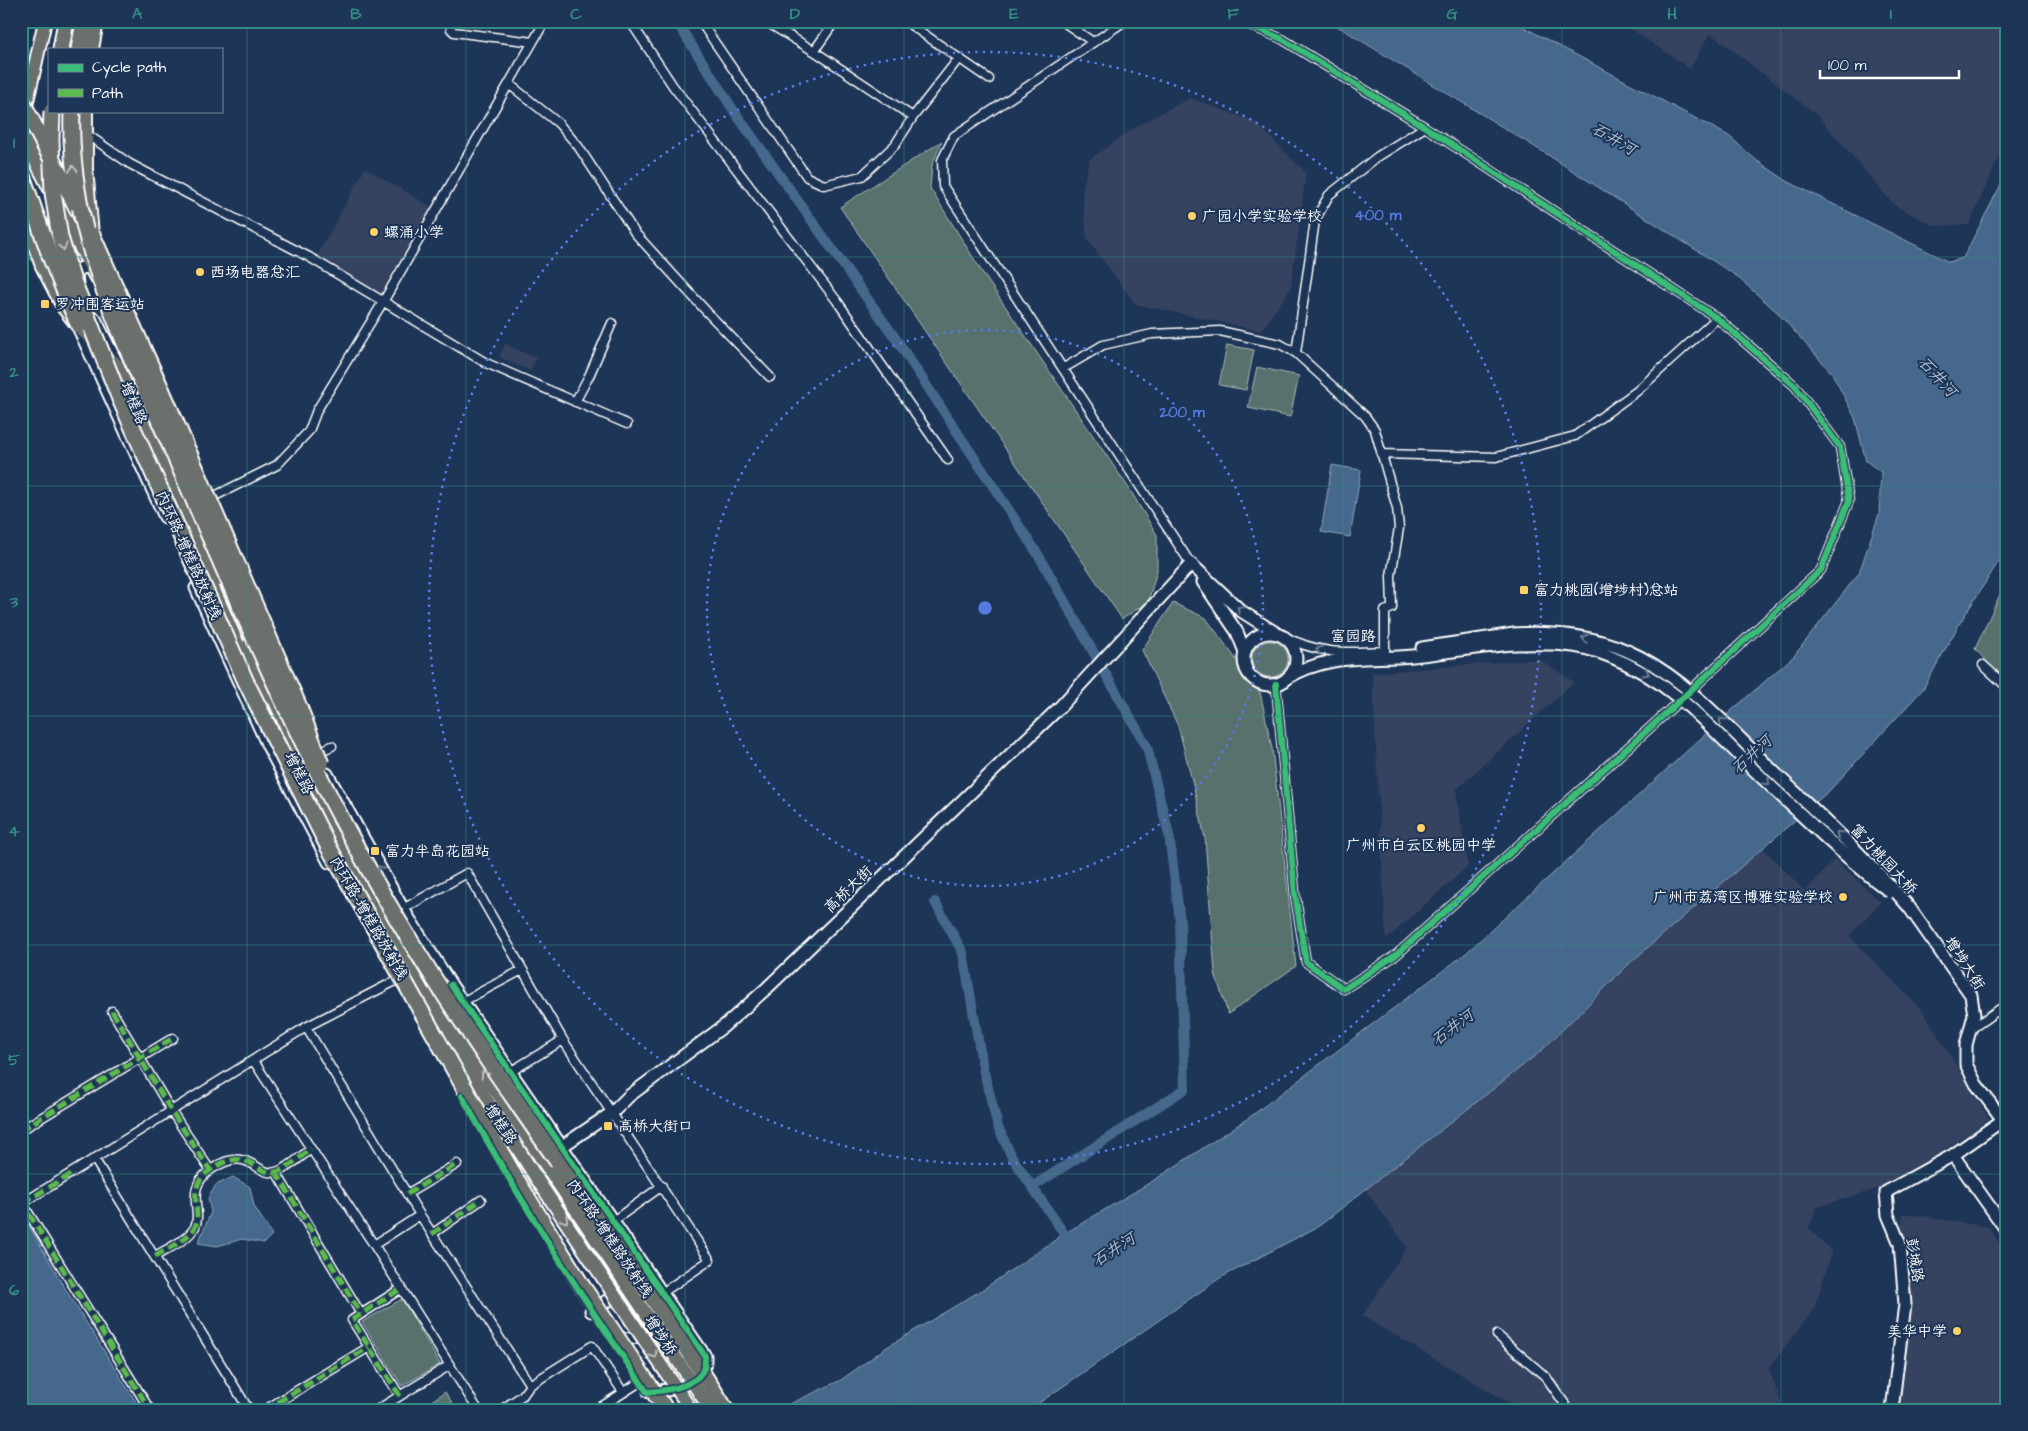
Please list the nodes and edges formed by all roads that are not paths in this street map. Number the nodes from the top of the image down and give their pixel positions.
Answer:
1 (45, 21) edge
2 (66, 21) edge
3 (84, 21) edge
4 (98, 21) edge
5 (450, 21) edge
6 (545, 21) edge
7 (630, 21) edge
8 (700, 21) edge
9 (765, 21) edge
10 (835, 21) edge
11 (905, 21) edge
12 (1062, 21) edge
13 (1125, 21) edge
14 (1240, 21) edge
15 (533, 42) junction
16 (1093, 42) junction
17 (61, 48) edge
18 (79, 48) edge
19 (92, 48) edge
20 (814, 50) junction
21 (959, 58) junction
22 (989, 79) dead end
23 (509, 84) junction
24 (21, 100) edge
25 (52, 112) edge
26 (72, 112) edge
27 (75, 112) edge
28 (86, 112) edge
29 (913, 117) junction
30 (1425, 127) junction
31 (21, 128) edge
32 (21, 132) edge
33 (85, 132) junction
34 (21, 173) edge
35 (21, 209) edge
36 (90, 266) junction
37 (106, 295) junction
38 (383, 302) junction
39 (1718, 318) junction
40 (612, 324) dead end
41 (77, 325) junction
42 (119, 327) junction
43 (1296, 354) junction
44 (118, 366) junction
45 (1064, 368) junction
46 (770, 376) dead end
47 (120, 399) junction
48 (575, 402) junction
49 (627, 424) dead end
50 (1381, 454) junction
51 (948, 460) dead end
52 (203, 502) junction
53 (216, 532) junction
54 (202, 538) junction
55 (1190, 564) junction
56 (214, 590) junction
57 (215, 632) junction
58 (1281, 635) junction
59 (1515, 639) junction
60 (1385, 651) junction
61 (1245, 652) junction
62 (1983, 664) dead end
63 (1287, 678) junction
64 (1276, 684) junction
65 (2007, 687) edge
66 (332, 746) dead end
67 (315, 754) junction
68 (303, 760) junction
69 (317, 809) junction
70 (337, 811) junction
71 (314, 837) junction
72 (351, 900) junction
73 (1909, 907) joint
74 (402, 909) junction
75 (378, 918) junction
76 (399, 934) junction
77 (424, 944) junction
78 (522, 970) junction
79 (410, 972) junction
80 (397, 980) junction
81 (451, 986) junction
82 (462, 1002) junction
83 (2007, 1004) edge
84 (112, 1011) dead end
85 (451, 1014) junction
86 (306, 1027) junction
87 (1971, 1029) junction
88 (173, 1038) dead end
89 (563, 1040) junction
90 (139, 1059) junction
91 (253, 1060) junction
92 (510, 1072) junction
93 (462, 1096) junction
94 (172, 1112) junction
95 (613, 1112) junction
96 (2005, 1118) edge
97 (498, 1120) junction
98 (21, 1130) edge
99 (561, 1147) junction
100 (312, 1149) junction
101 (1953, 1155) junction
102 (95, 1160) junction
103 (457, 1164) dead end
104 (210, 1170) junction
105 (276, 1172) junction
106 (551, 1173) joint
107 (537, 1179) joint
108 (662, 1186) junction
109 (407, 1194) junction
110 (481, 1200) dead end
111 (22, 1202) edge
112 (420, 1215) junction
113 (613, 1221) junction
114 (2007, 1231) edge
115 (432, 1234) junction
116 (374, 1245) junction
117 (155, 1256) junction
118 (648, 1274) junction
119 (402, 1288) junction
120 (662, 1293) junction
121 (591, 1311) junction
122 (361, 1314) junction
123 (1497, 1335) dead end
124 (608, 1337) junction
125 (369, 1347) junction
126 (450, 1365) junction
127 (640, 1382) junction
128 (530, 1385) junction
129 (624, 1392) junction
130 (400, 1396) junction
131 (150, 1410) edge
132 (249, 1410) edge
133 (265, 1410) edge
134 (377, 1410) edge
135 (478, 1410) edge
136 (502, 1410) edge
137 (596, 1410) edge
138 (666, 1410) edge
139 (691, 1410) edge
140 (710, 1410) edge
141 (726, 1410) edge
142 (1569, 1410) edge
143 (1892, 1410) edge

1 - 31 main road
2 - 17 highway
3 - 18 highway
4 - 19 main road
5 - 15 street
6 - 15 street
7 - 51 street
8 - 29 street
9 - 20 street
10 - 20 street
11 - 21 street
12 - 16 street
13 - 16 street
14 - 30 street
15 - 23 street
16 - 45 street
20 - 29 street
21 - 22 street
21 - 29 street
23 - 38 street
23 - 46 street
24 - 70 highway, bridge
25 -> 47 highway, 增槎路, bridge
70 -> 26 highway, 增槎路, bridge
27 - 32 main road
28 - 33 main road, 增槎路
30 - 39 street
30 - 43 street
32 - 36 main road
33 - 37 main road, 增槎路
33 - 38 street
34 - 47 highway, bridge
35 - 41 main road, 增槎路
36 - 37 main road
36 - 44 street
37 - 42 main road, 增槎路
38 - 48 street
38 - 52 street
39 - 50 street
39 - 64 street
40 - 48 street
41 - 44 main road, 增槎路
41 - 57 street
42 - 52 street
42 - 54 main road, 增槎路
43 - 45 street
43 - 50 street
44 - 56 main road, 增槎路
45 - 55 street
47 - 138 highway, 内环路-增槎路放射线, bridge
48 - 49 street
50 - 60 street
52 - 53 street
53 - 54 street
53 - 67 street
54 - 68 main road, 增槎路
58 -> 55 street, 富园路
55 - 61 street
55 - 95 street, 高桥大街
56 - 57 street
56 - 69 main road, 增槎路
57 - 71 street
60 -> 58 street, 富园路
58 - 61 street
58 - 63 street
59 - 60 street, 富园路
59 - 63 street, 富园路
59 - 73 street, 富力桃园大桥, bridge
61 - 64 street
62 - 65 street
63 - 64 street
66 - 67 street
67 - 68 street
74 -> 67 street
68 - 76 main road, 增槎路
69 - 71 street
69 - 75 main road, 增槎路
70 - 141 highway, 内环路-增槎路放射线, bridge
71 - 72 street
72 - 75 street
72 - 80 street
73 - 87 street, 增埗大街
74 - 77 street
74 - 78 street
75 - 79 main road, 增槎路
76 - 77 street
76 - 85 main road, 增槎路
77 - 81 street
78 - 82 street
78 - 89 street
79 - 80 street
79 - 97 main road, 增槎路
80 - 86 street
80 - 93 street
81 - 82 street
81 - 85 street
82 - 85 street
82 - 92 street
83 - 87 street
84 - 90 street
106 -> 85 main road, 增槎路
86 - 91 street
86 - 109 street
87 - 96 street, 增埗大街
88 - 90 street
89 - 92 street
89 - 95 street
90 - 94 street
90 - 98 street
91 - 94 street
91 - 100 street
92 - 99 street
93 - 97 street
93 - 121 street
94 - 102 street
94 - 104 street
95 - 99 street, 高桥大街
95 - 108 street
96 - 101 street
97 - 107 main road, 增槎路
99 - 113 street
100 - 105 street
100 - 116 street
101 - 114 street
101 - 143 street, 彭城路
102 - 111 street
102 - 117 street
103 - 109 street
104 - 105 street
104 - 117 street
105 - 122 street
106 - 140 main road, 增埗桥, bridge
107 -> 139 main road, 增埗桥, bridge
108 - 113 street
108 - 120 street
109 - 112 street
110 - 115 street
111 - 131 street
112 - 115 street
112 - 116 street
113 - 118 street
115 - 128 street
116 - 119 street
117 - 132 street
118 - 120 street
118 - 121 street
119 - 122 street
119 - 126 street
120 - 124 street
120 - 127 street
121 - 124 street
122 - 125 street
123 - 142 street
124 - 127 street
125 - 130 street
125 - 133 street
126 - 130 street
126 - 135 street
127 - 129 street
128 - 129 street
128 - 136 street
129 - 137 street
130 - 134 street

